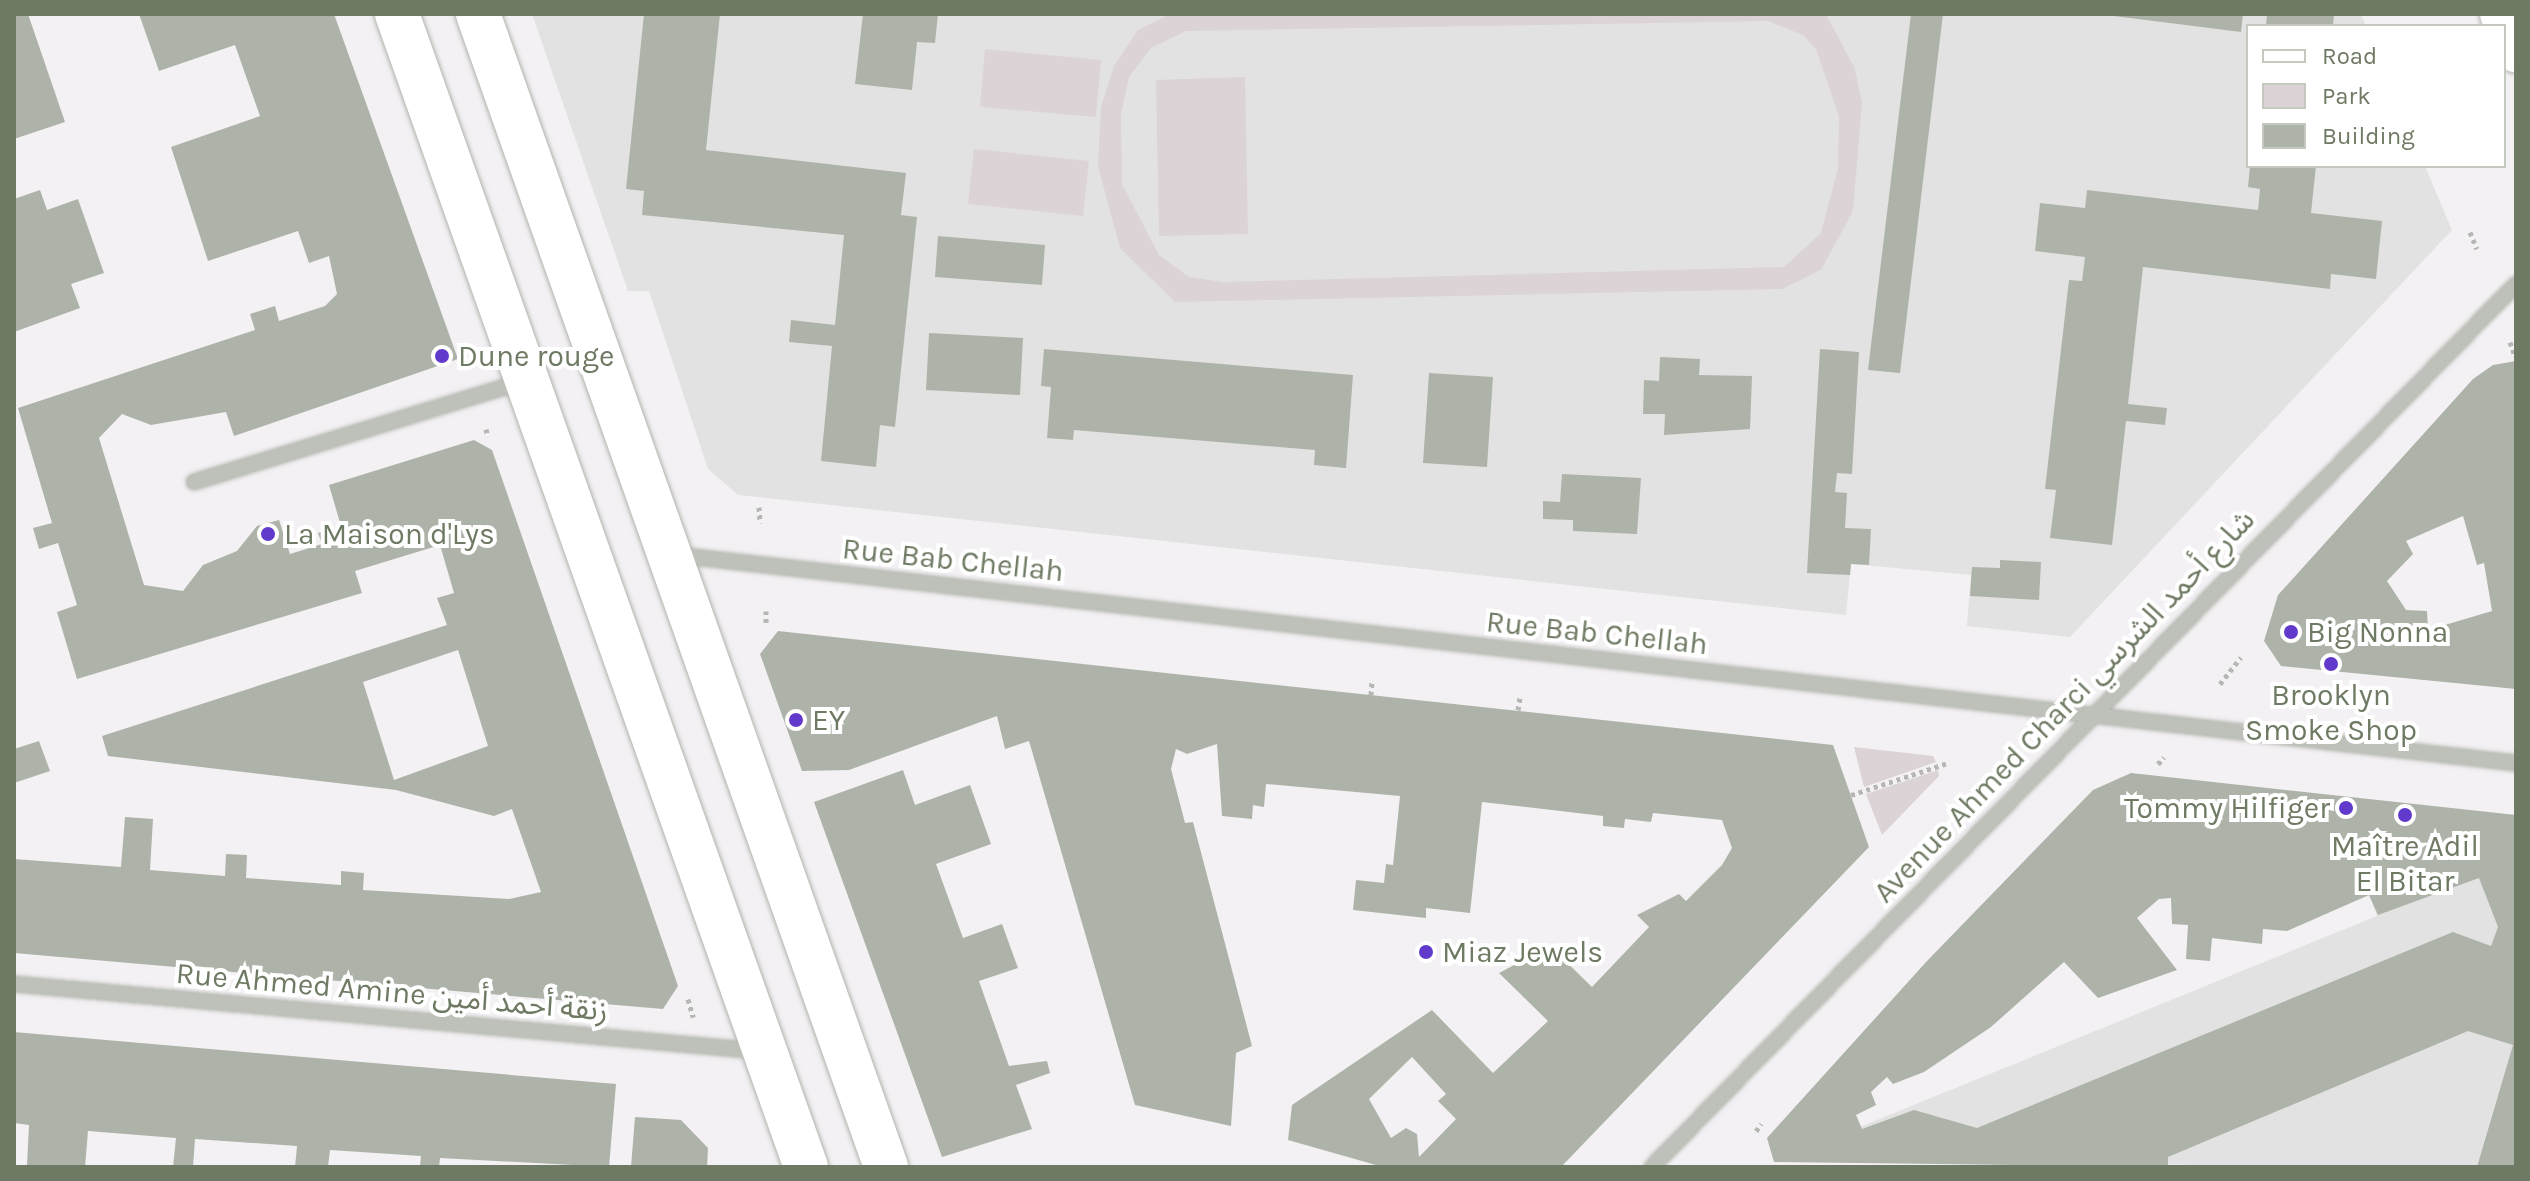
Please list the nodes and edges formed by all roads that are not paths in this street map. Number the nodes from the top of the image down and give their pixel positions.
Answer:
1 (397, 14) edge
2 (478, 14) edge
3 (2506, 24) edge
4 (2516, 50) edge
5 (2516, 284) edge
6 (528, 379) junction
7 (194, 482) dead end
8 (672, 554) junction
9 (2091, 716) junction
10 (2516, 763) edge
11 (14, 984) edge
12 (765, 1052) junction
13 (1658, 1166) edge
14 (806, 1167) edge
15 (886, 1167) edge

1 - 6 main road
2 - 8 main road
3 - 4 main road
5 - 9 street, Avenue Ahmed Charci شارع أحمد الشرسي
6 - 7 street
6 - 12 main road
8 - 9 street, Rue Bab Chellah
8 - 15 main road
9 - 10 street, Rue Bab Chellah
9 - 13 street, Avenue Ahmed Charci شارع أحمد الشرسي
11 - 12 street, Rue Ahmed Amine زنقة أحمد أمين
12 - 14 main road

